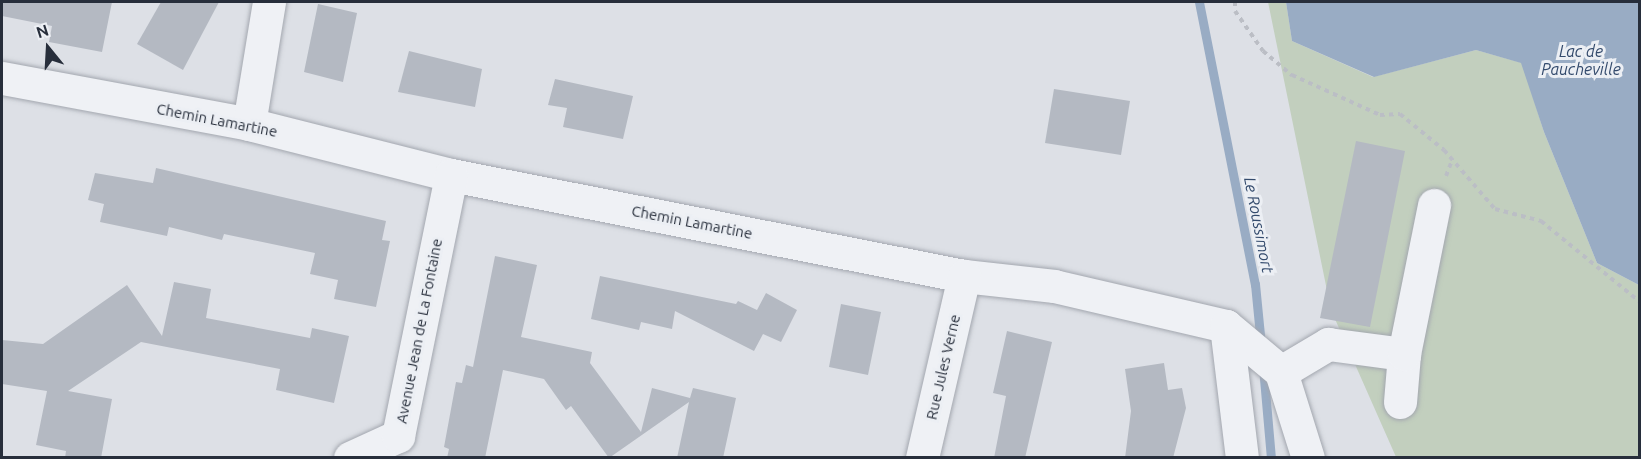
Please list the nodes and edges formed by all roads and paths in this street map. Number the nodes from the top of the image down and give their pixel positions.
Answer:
1 (269, 2) edge
2 (1234, 2) edge
3 (2, 78) edge
4 (249, 124) junction
5 (451, 175) junction
6 (1434, 205) dead end
7 (964, 276) junction
8 (1640, 302) edge
9 (1226, 326) junction
10 (1404, 354) junction
11 (1281, 372) junction
12 (1400, 402) dead end
13 (350, 458) edge
14 (922, 458) edge
15 (1242, 458) edge
16 (1308, 458) edge

1 - 4 street
2 - 8 path
3 - 4 street, Chemin Lamartine
4 - 5 street, Chemin Lamartine
5 - 7 street, Chemin Lamartine
5 - 13 street, Avenue Jean de La Fontaine
6 - 10 street
7 - 9 street, Chemin Lamartine
7 - 14 street, Rue Jules Verne
9 - 11 street, Chemin Lamartine
9 - 15 street
10 - 11 street
10 - 12 street
11 - 16 street

